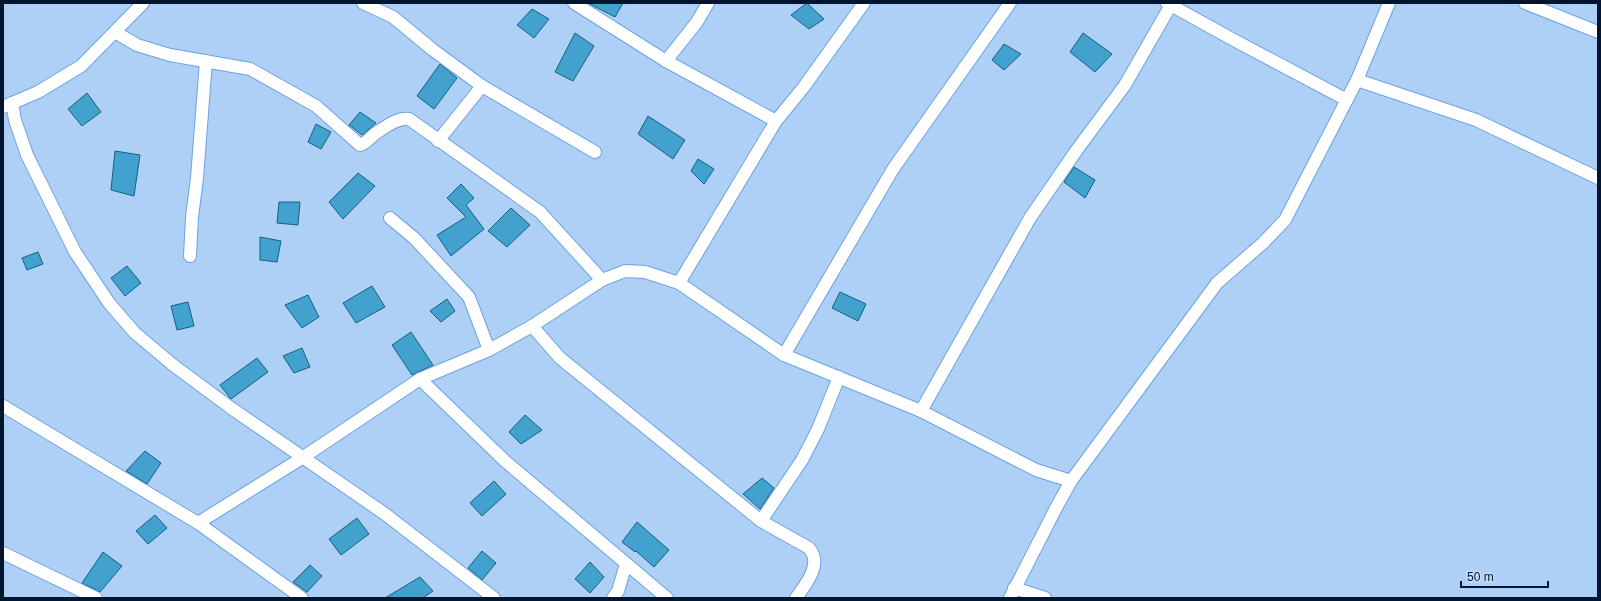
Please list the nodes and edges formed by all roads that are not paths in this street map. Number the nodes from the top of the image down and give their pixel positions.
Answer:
1 (143, 3) edge
2 (363, 3) edge
3 (574, 3) edge
4 (708, 3) edge
5 (864, 3) edge
6 (1010, 3) edge
7 (1389, 3) edge
8 (1525, 3) edge
9 (1170, 4) edge
10 (115, 32) junction
11 (1598, 32) edge
12 (206, 61) junction
13 (666, 61) junction
14 (1357, 80) junction
15 (482, 86) junction
16 (1347, 100) junction
17 (7, 105) edge
18 (776, 121) junction
19 (438, 141) junction
20 (595, 152) dead end
21 (1598, 178) edge
22 (390, 218) dead end
23 (190, 256) dead end
24 (602, 280) junction
25 (679, 283) junction
26 (532, 326) junction
27 (490, 350) junction
28 (784, 355) junction
29 (839, 377) junction
30 (420, 379) junction
31 (3, 406) edge
32 (921, 412) junction
33 (302, 458) junction
34 (1071, 481) junction
35 (761, 522) junction
36 (198, 523) junction
37 (3, 553) edge
38 (626, 564) junction
39 (1012, 593) edge
40 (96, 598) edge
41 (302, 598) edge
42 (494, 598) edge
43 (613, 598) edge
44 (667, 598) edge
45 (796, 598) edge
46 (1045, 598) edge

1 - 10 street
2 - 15 street
3 - 13 street
4 - 13 street
5 - 18 street
6 - 28 street
7 - 14 street
8 - 11 street
9 - 16 street
9 - 32 street
10 - 12 street
10 - 17 street
12 - 19 street
12 - 23 street
13 - 18 street
14 - 16 street
14 - 21 street
15 - 19 street
15 - 20 street
16 - 34 street
17 - 33 street
18 - 25 street
19 - 24 street
22 - 27 street
24 - 25 street
24 - 26 street
25 - 28 street
26 - 27 street
26 - 35 street
27 - 30 street
28 - 29 street
29 - 32 street
29 - 35 street
30 - 33 street
30 - 38 street
31 - 36 street
32 - 34 street
33 - 36 street
33 - 42 street
34 - 39 street
35 - 45 street
36 - 41 street
37 - 40 street
38 - 43 street
38 - 44 street
39 - 46 street

